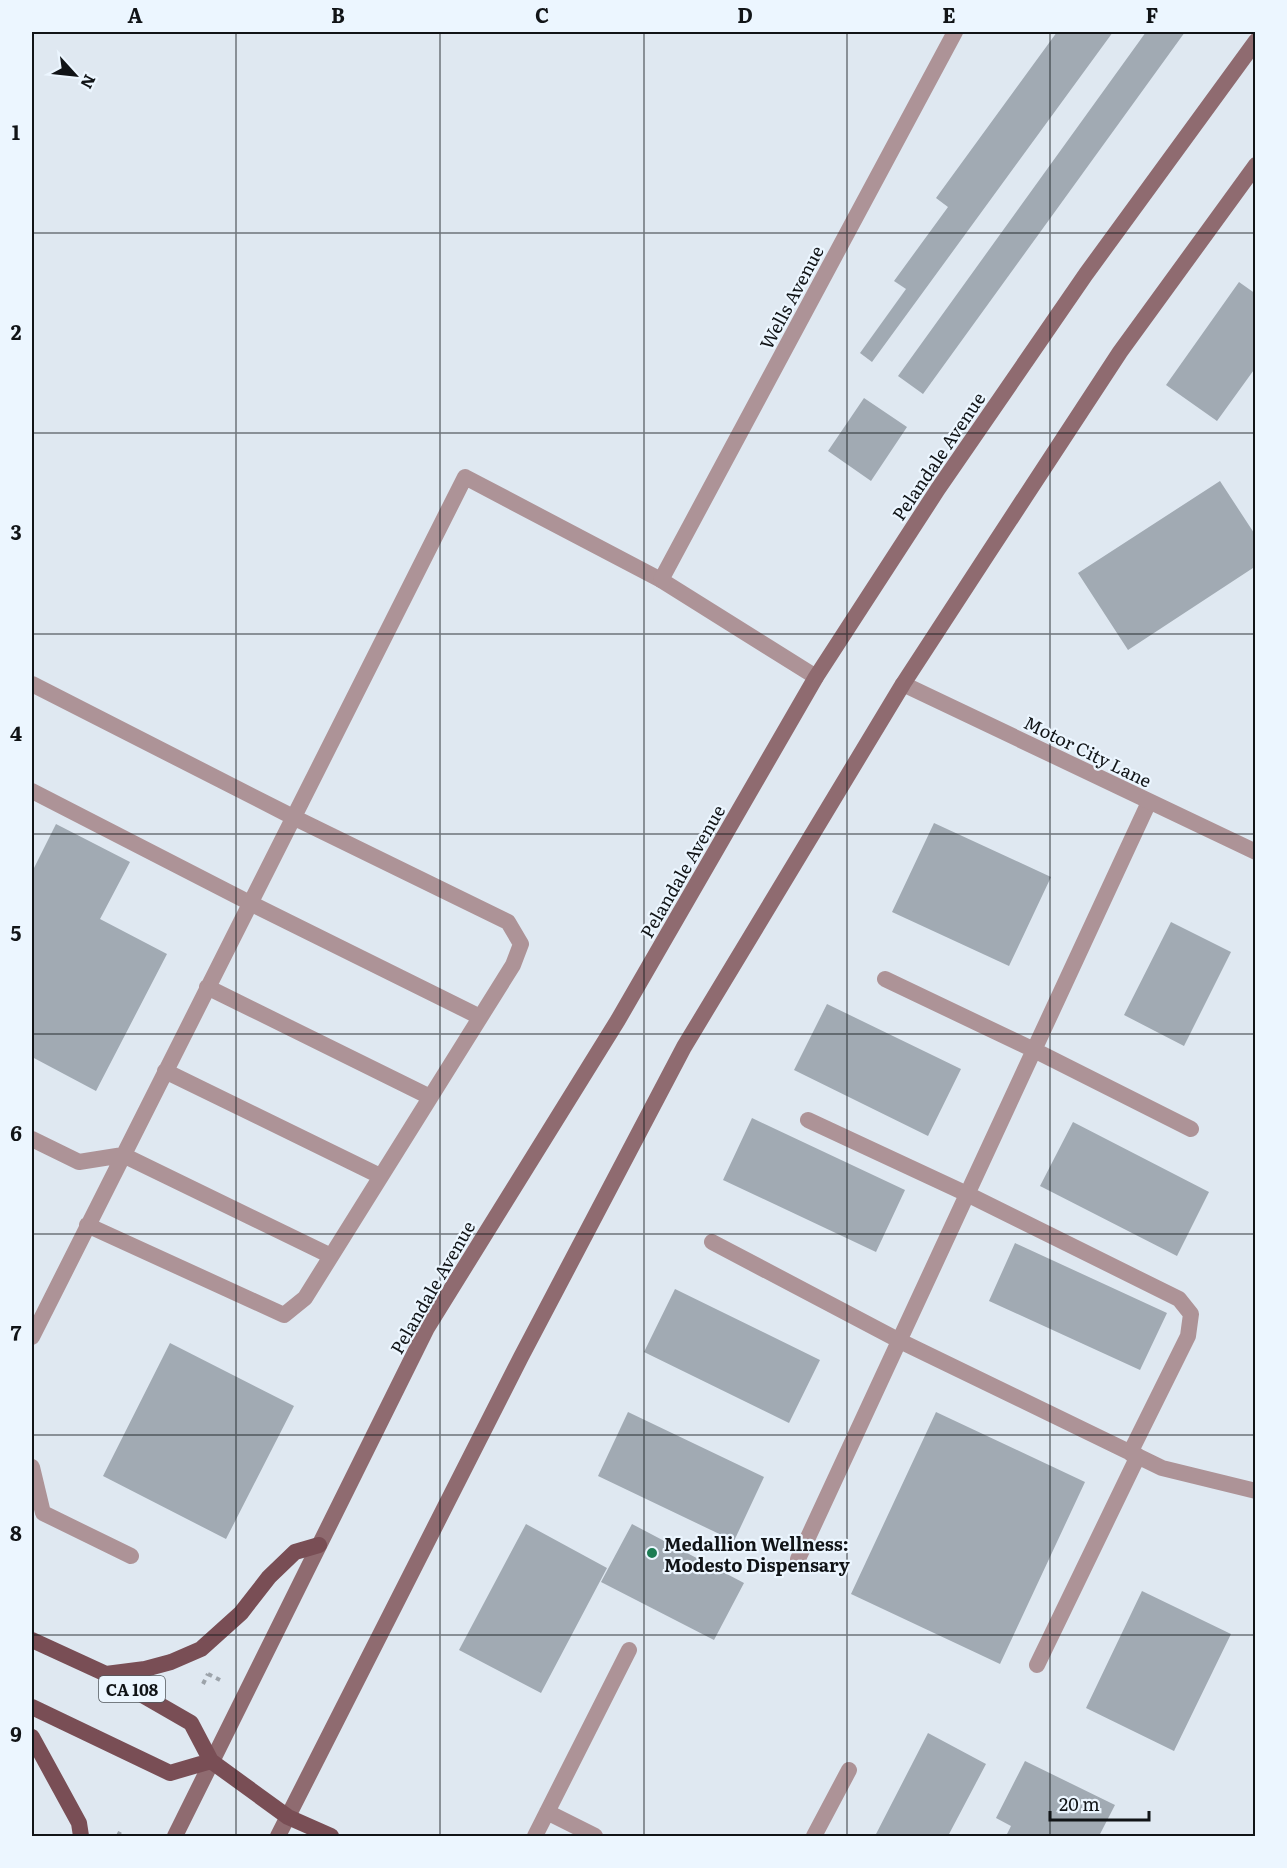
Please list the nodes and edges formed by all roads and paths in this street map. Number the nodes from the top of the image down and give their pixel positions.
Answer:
1 (955, 32) edge
2 (1256, 41) edge
3 (1256, 165) edge
4 (661, 580) junction
5 (816, 677) junction
6 (32, 684) edge
7 (903, 684) junction
8 (32, 791) edge
9 (1149, 802) junction
10 (293, 817) junction
11 (1256, 852) edge
12 (250, 903) junction
13 (885, 979) dead end
14 (207, 987) junction
15 (480, 1017) junction
16 (1034, 1050) junction
17 (165, 1071) junction
18 (430, 1097) junction
19 (808, 1120) dead end
20 (1191, 1130) dead end
21 (32, 1139) edge
22 (123, 1155) junction
23 (380, 1176) junction
24 (967, 1194) junction
25 (87, 1225) junction
26 (712, 1242) dead end
27 (331, 1256) junction
28 (32, 1337) edge
29 (900, 1341) junction
30 (1134, 1454) junction
31 (32, 1467) edge
32 (1256, 1491) edge
33 (319, 1545) junction
34 (131, 1556) dead end
35 (798, 1559) dead end
36 (32, 1640) edge
37 (629, 1650) dead end
38 (1036, 1665) dead end
39 (106, 1674) junction
40 (208, 1674) dead end
41 (220, 1680) dead end
42 (32, 1707) edge
43 (32, 1737) edge
44 (211, 1761) junction
45 (849, 1770) dead end
46 (547, 1812) junction
47 (288, 1817) junction
48 (121, 1830) dead end
49 (81, 1836) edge
50 (118, 1836) edge
51 (175, 1836) edge
52 (278, 1836) edge
53 (330, 1836) edge
54 (535, 1836) edge
55 (595, 1836) edge
56 (814, 1836) edge

1 - 4 street, Wells Avenue
2 - 5 main road, Pelandale Avenue
3 - 7 main road
4 - 5 street
4 - 10 street
5 - 33 main road, Pelandale Avenue
6 - 10 street
7 - 9 street, Motor City Lane
7 - 47 main road
8 - 12 street
9 - 11 street, Motor City Lane
9 - 16 street
10 - 12 street
10 - 15 street
12 - 14 street
12 - 15 street
13 - 16 street
14 - 17 street
14 - 18 street
15 - 18 street
16 - 20 street
16 - 24 street
17 - 22 street
17 - 23 street
18 - 23 street
19 - 24 street
21 - 22 street
22 - 25 street
22 - 27 street
23 - 27 street
24 - 29 street
24 - 30 street
25 - 27 street
25 - 28 street
26 - 29 street
29 - 30 street
29 - 35 street
30 - 32 street
30 - 38 street
31 - 34 street
33 - 39 main road
33 - 44 main road, Pelandale Avenue
36 - 39 main road, CA 108
37 - 46 street
39 - 44 main road, CA 108
40 - 41 path
42 - 44 main road
43 - 49 main road
44 - 47 main road, CA 108
44 - 51 main road, Pelandale Avenue
45 - 56 street
46 - 54 street
46 - 55 street
47 - 52 main road
47 - 53 main road, CA 108
48 - 50 path

